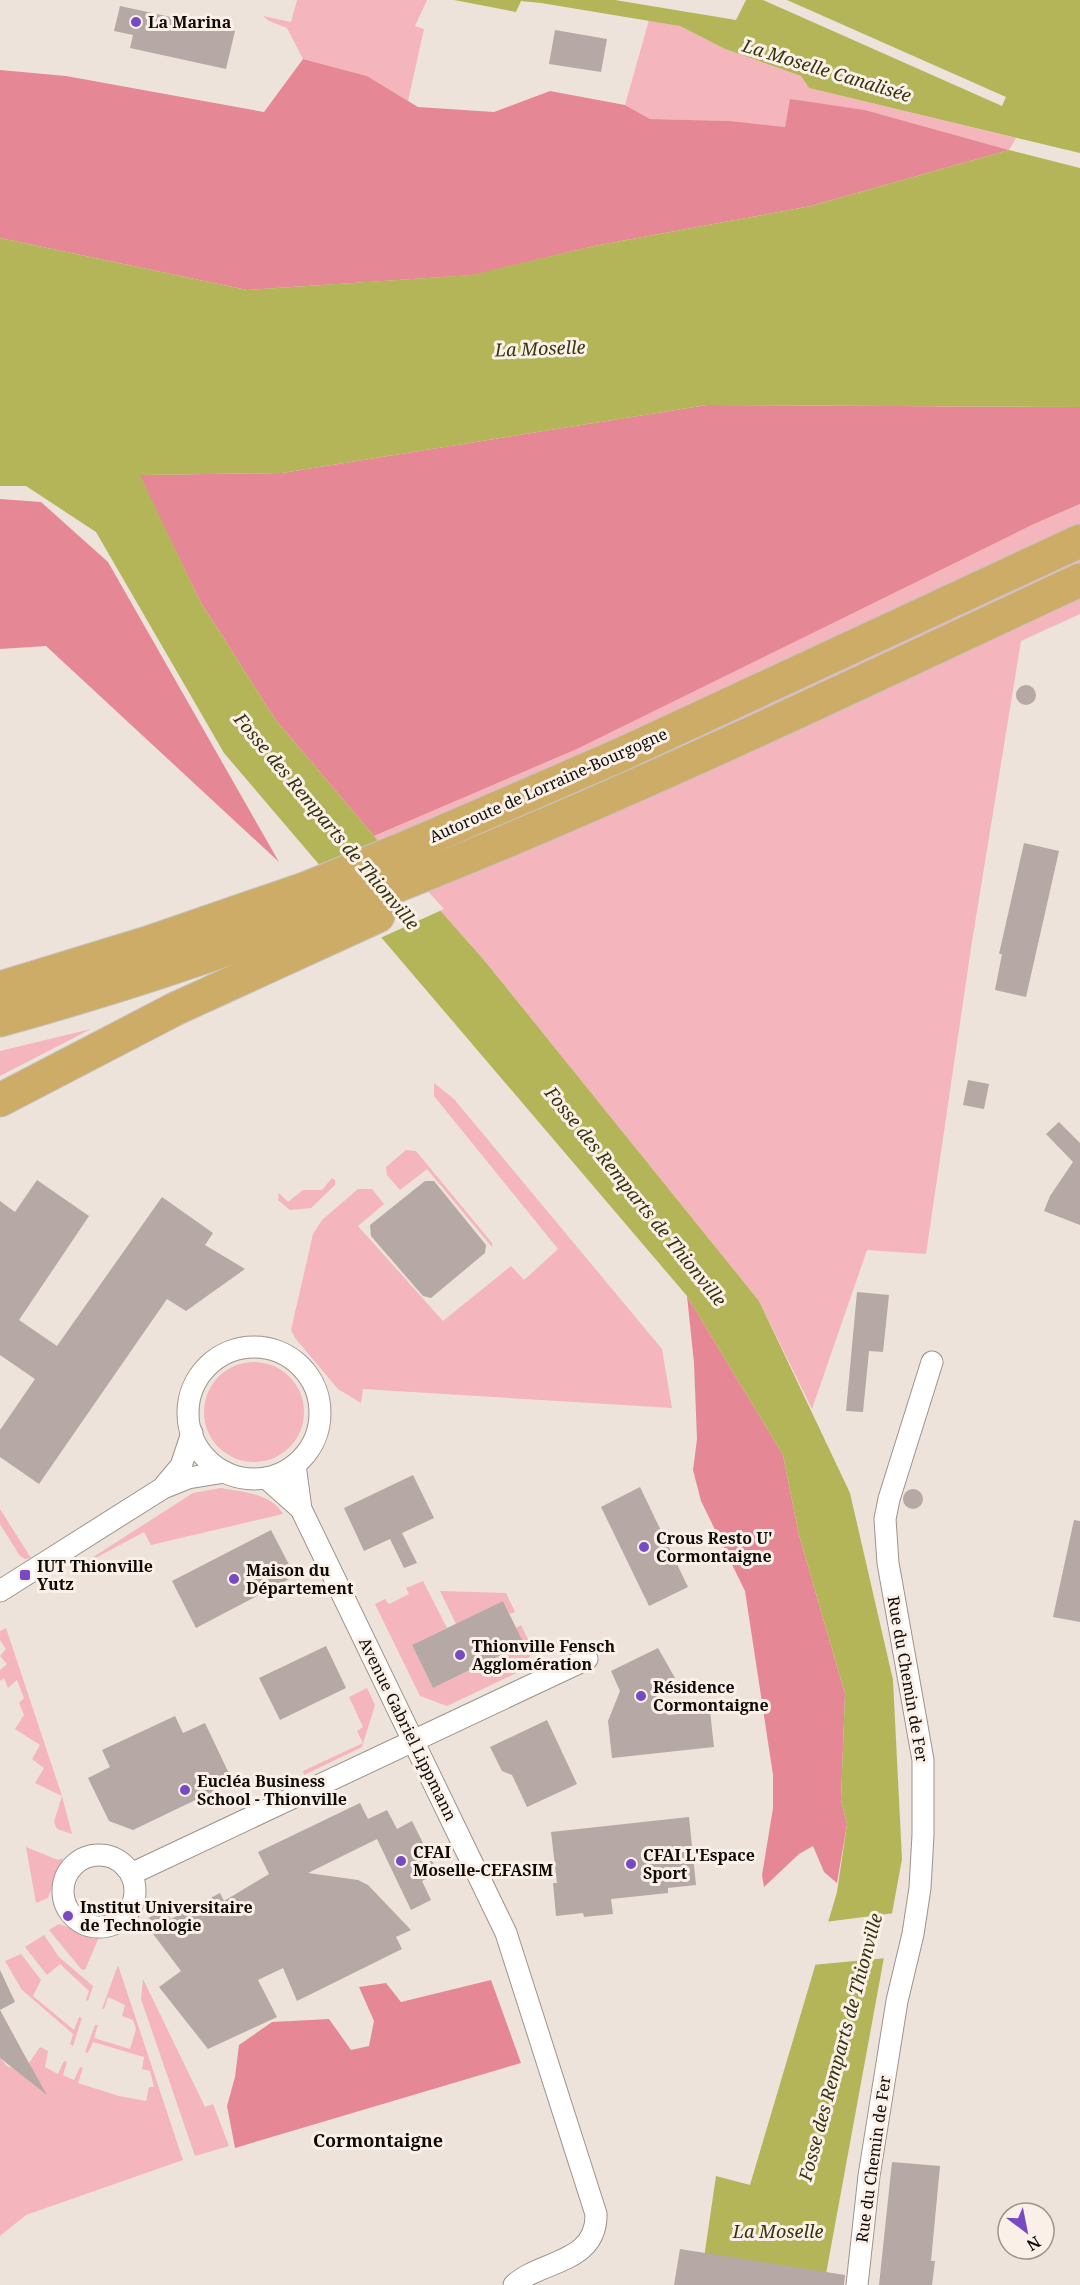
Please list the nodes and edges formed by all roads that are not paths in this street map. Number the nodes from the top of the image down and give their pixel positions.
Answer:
1 (1080, 541) edge
2 (1080, 580) edge
3 (429, 868) junction
4 (337, 921) junction
5 (0, 988) edge
6 (0, 1020) edge
7 (0, 1100) edge
8 (932, 1362) dead end
9 (192, 1433) junction
10 (295, 1464) junction
11 (225, 1472) junction
12 (266, 1478) junction
13 (163, 1488) junction
14 (301, 1509) junction
15 (0, 1591) edge
16 (587, 1659) dead end
17 (414, 1741) junction
18 (131, 1874) dead end
19 (514, 2285) edge
20 (857, 2285) edge

1 - 3 highway, Autoroute de Lorraine-Bourgogne
2 - 3 highway, Autoroute de Lorraine-Bourgogne
3 - 4 highway
3 - 5 highway, Autoroute de Lorraine-Bourgogne
4 - 6 highway
4 - 7 highway
8 - 20 street, Rue du Chemin de Fer
9 - 10 street
9 - 11 street
9 - 13 street
10 - 12 street
10 - 14 street, Avenue Gabriel Lippmann
11 - 12 street
11 - 13 street
12 - 14 street, Avenue Gabriel Lippmann
13 - 15 street
14 - 17 street, Avenue Gabriel Lippmann
16 - 17 street
17 - 18 street
17 - 19 street, Avenue Gabriel Lippmann

